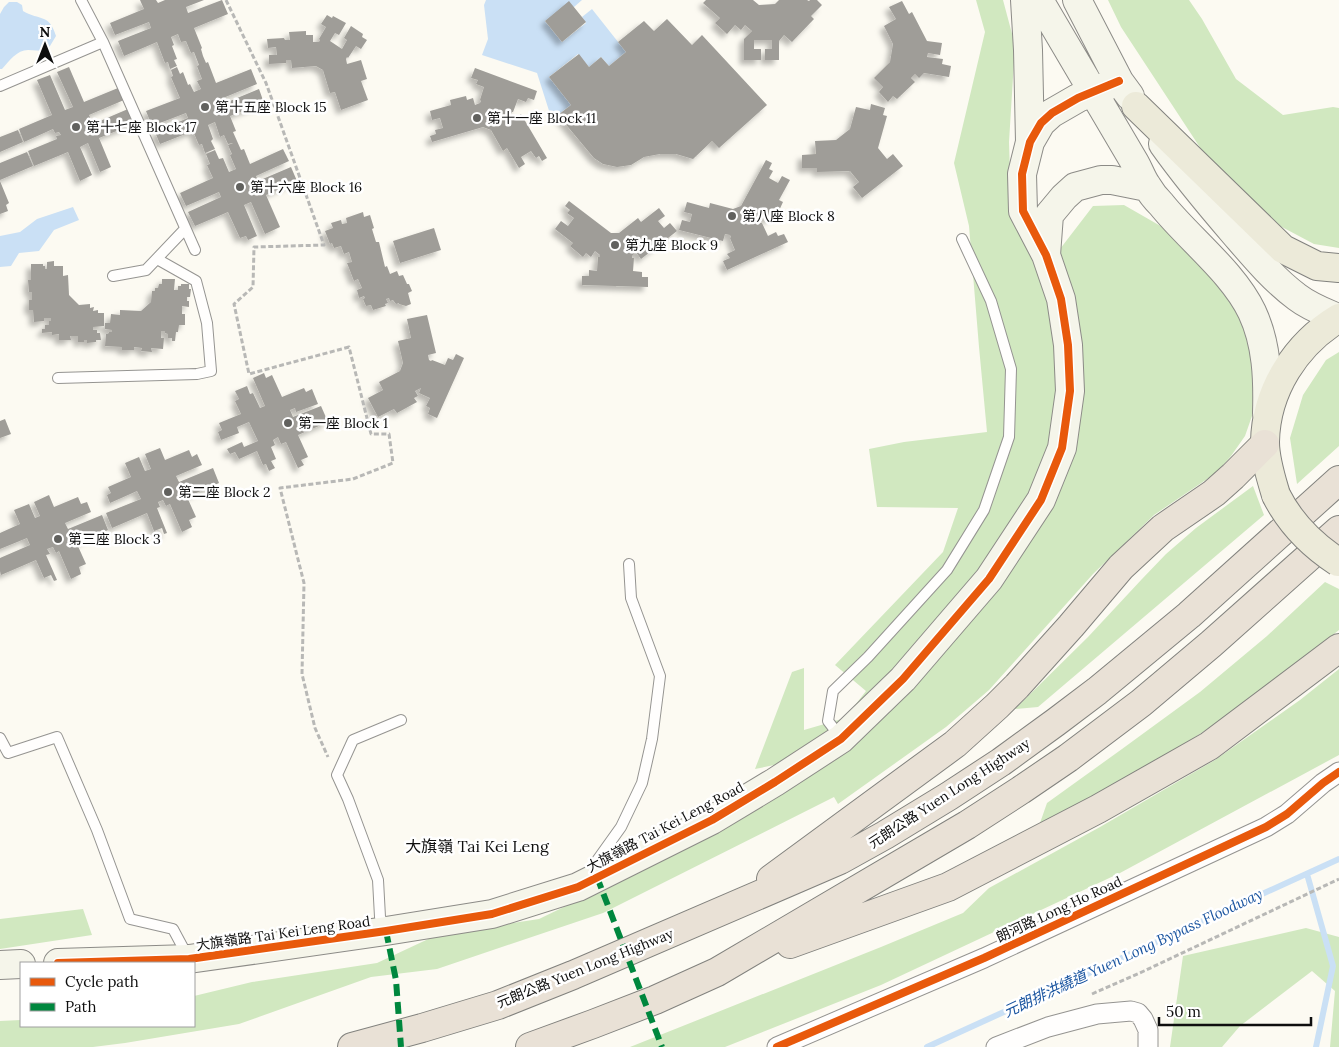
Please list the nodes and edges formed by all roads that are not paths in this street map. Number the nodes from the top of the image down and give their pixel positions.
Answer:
1 (81, 0) edge
2 (1025, 0) edge
3 (1039, 0) edge
4 (1077, 0) edge
5 (103, 42) junction
6 (1119, 81) junction
7 (0, 86) edge
8 (1093, 92) junction
9 (1136, 106) junction
10 (1030, 142) junction
11 (1147, 187) junction
12 (186, 230) junction
13 (962, 239) dead end
14 (195, 250) dead end
15 (1046, 255) junction
16 (156, 259) junction
17 (1339, 268) edge
18 (112, 276) dead end
19 (1339, 318) edge
20 (58, 378) dead end
21 (1266, 433) junction
22 (1339, 480) edge
23 (1339, 530) edge
24 (1339, 563) edge
25 (629, 564) dead end
26 (1339, 648) edge
27 (401, 720) dead end
28 (0, 738) edge
29 (841, 739) junction
30 (1339, 772) edge
31 (597, 877) junction
32 (738, 903) junction
33 (386, 931) junction
34 (189, 959) junction
35 (91, 962) edge
36 (20, 964) edge
37 (0, 965) edge
38 (717, 972) junction
39 (352, 1047) edge
40 (530, 1047) edge
41 (777, 1047) edge
42 (996, 1047) edge
43 (1148, 1047) edge

1 - 5 lane
2 - 10 street
3 - 8 street
4 - 6 street
5 - 7 lane
5 - 12 lane
6 - 8 street, 大旗嶺路 Tai Kei Leng Road
6 - 9 street
8 - 10 street, 大旗嶺路 Tai Kei Leng Road
8 - 11 street
9 - 17 main road
9 - 19 street
10 - 15 street, 大旗嶺路 Tai Kei Leng Road
11 - 15 street
11 - 21 street
12 - 14 lane
12 - 16 lane
13 - 29 lane
15 - 29 street, 大旗嶺路 Tai Kei Leng Road
16 - 18 lane
16 - 20 lane
19 - 21 main road
21 - 24 main road, bridge
21 - 32 highway
22 - 32 highway, 元朗公路 Yuen Long Highway
23 - 38 highway
25 - 31 lane
26 - 38 highway
27 - 33 lane
28 - 34 lane
29 - 31 street, 大旗嶺路 Tai Kei Leng Road
30 - 41 street, 朗河路 Long Ho Road
31 - 33 street, 大旗嶺路 Tai Kei Leng Road
32 - 39 highway, 元朗公路 Yuen Long Highway
33 - 34 street, 大旗嶺路 Tai Kei Leng Road
34 - 35 street, 大旗嶺路 Tai Kei Leng Road
36 - 37 street
38 - 40 highway
42 - 43 street

